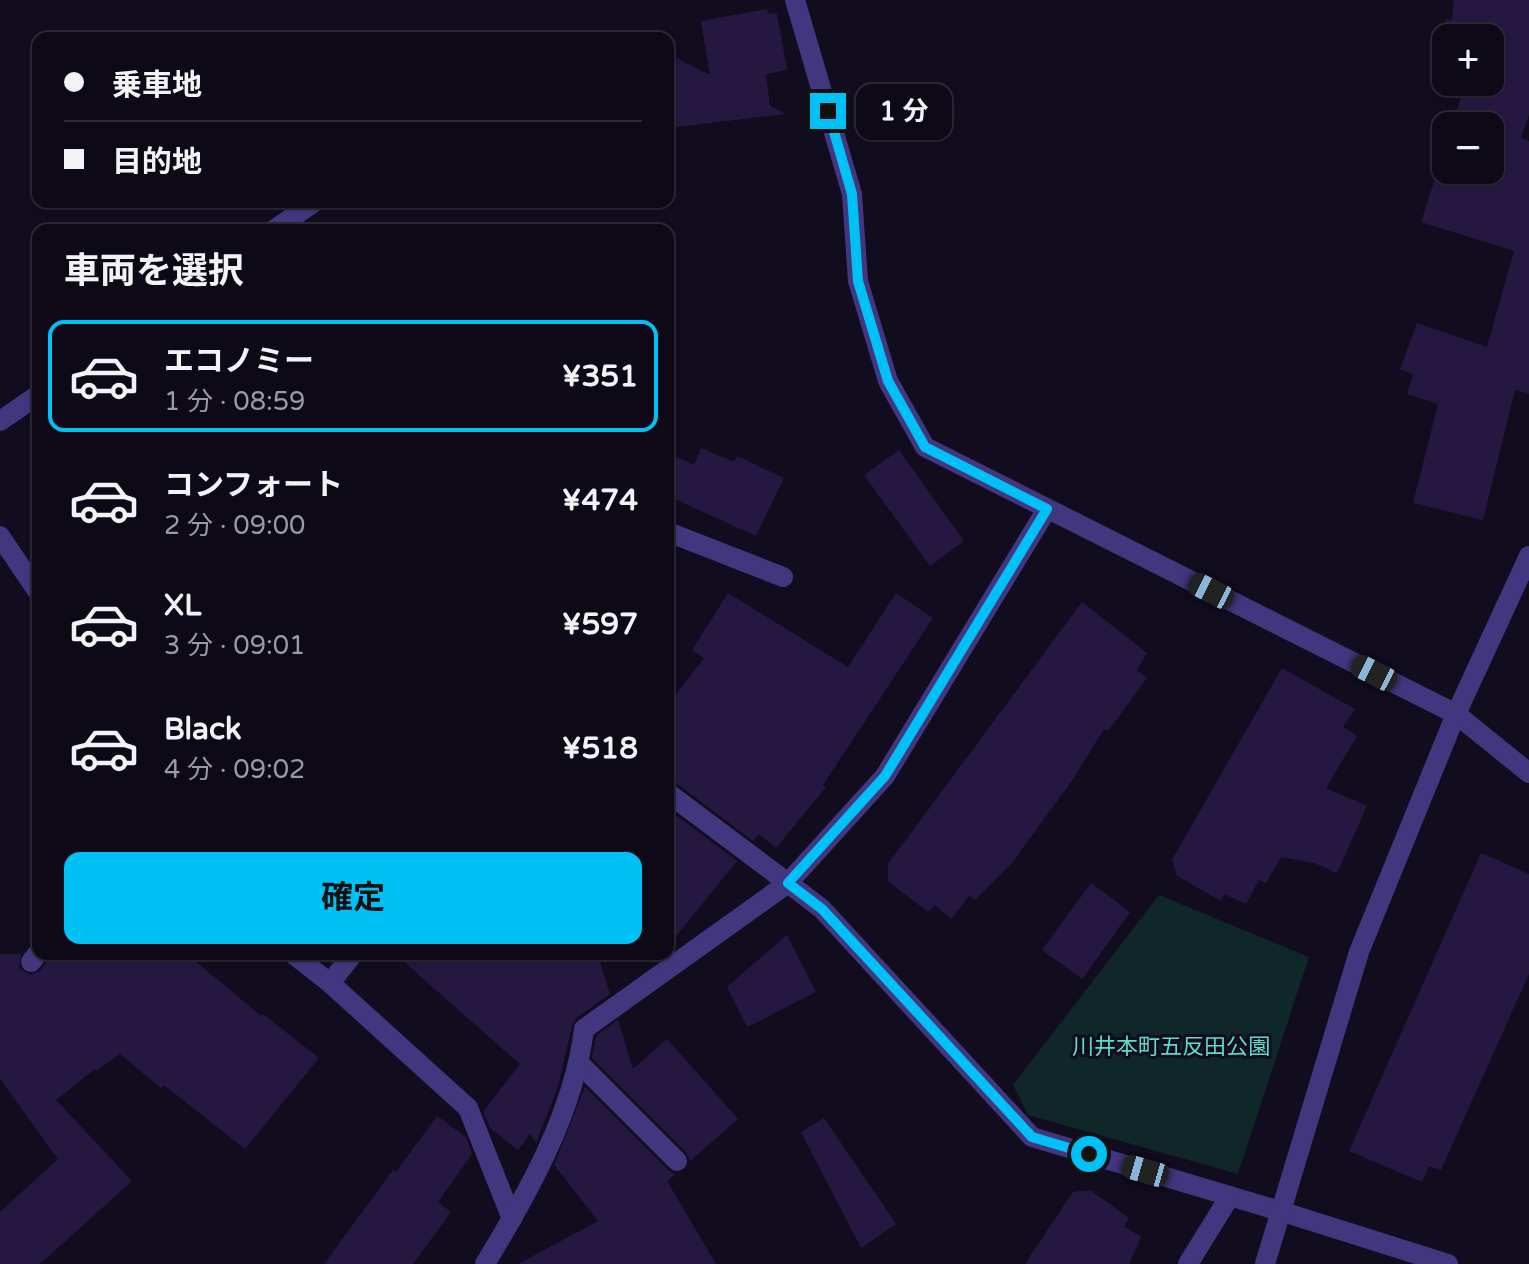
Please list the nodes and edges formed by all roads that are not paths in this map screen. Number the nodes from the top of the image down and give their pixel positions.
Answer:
1 (795, 0) edge
2 (305, 208) edge
3 (283, 224) edge
4 (32, 399) edge
5 (0, 421) edge
6 (1047, 509) junction
7 (674, 534) edge
8 (0, 536) edge
9 (1529, 556) edge
10 (783, 577) dead end
11 (32, 583) edge
12 (1456, 714) junction
13 (1529, 773) edge
14 (674, 798) edge
15 (788, 883) junction
16 (301, 960) edge
17 (348, 960) edge
18 (330, 983) junction
19 (580, 1064) junction
20 (677, 1161) dead end
21 (1230, 1196) junction
22 (1280, 1211) junction
23 (512, 1219) junction
24 (485, 1264) edge
25 (1188, 1264) edge
26 (1265, 1264) edge
27 (1448, 1264) edge

1 - 6 street
2 - 3 street
4 - 5 street
6 - 12 street
6 - 15 street
7 - 10 street
8 - 11 street
9 - 12 street
12 - 13 street
12 - 22 street
14 - 15 street
15 - 19 street
15 - 21 street
16 - 18 street
17 - 18 street
18 - 23 street
19 - 20 street
19 - 23 street
21 - 22 street
21 - 25 street
22 - 26 street
22 - 27 street
23 - 24 street

